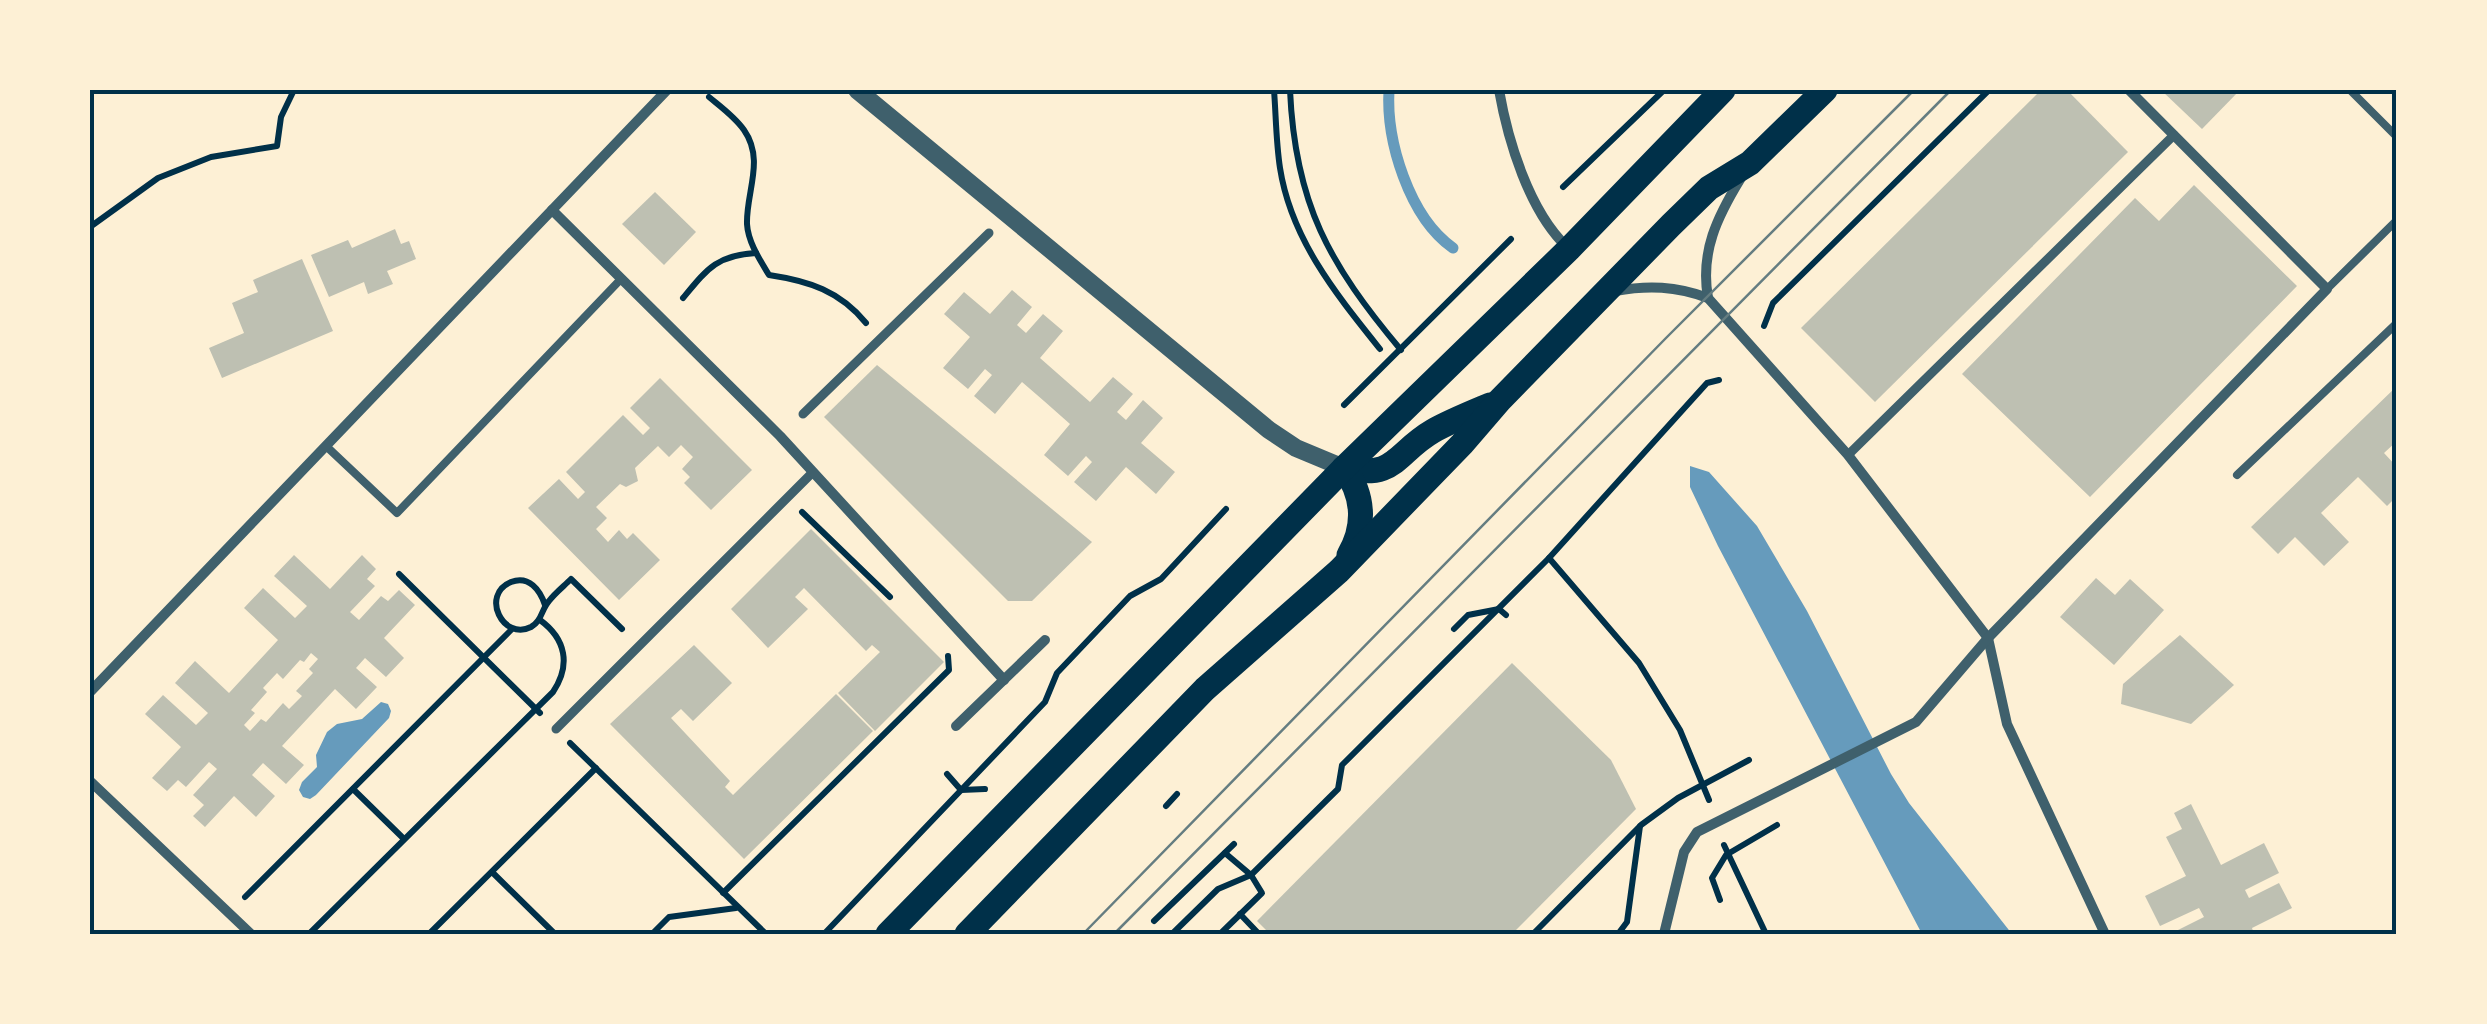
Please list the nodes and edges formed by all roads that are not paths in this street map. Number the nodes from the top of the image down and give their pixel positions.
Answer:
1 (667, 90) edge
2 (857, 90) edge
3 (1499, 90) edge
4 (1723, 90) edge
5 (1825, 90) edge
6 (2129, 90) edge
7 (2350, 90) edge
8 (2174, 135) junction
9 (2397, 138) edge
10 (1750, 163) junction
11 (552, 210) junction
12 (2397, 220) edge
13 (989, 233) dead end
14 (1570, 249) junction
15 (620, 280) junction
16 (2327, 290) junction
17 (1604, 293) junction
18 (1708, 298) junction
19 (2397, 323) edge
20 (1499, 400) junction
21 (804, 414) dead end
22 (326, 446) junction
23 (1848, 455) junction
24 (1344, 468) junction
25 (813, 472) junction
26 (2238, 476) dead end
27 (1339, 572) junction
28 (1988, 638) junction
29 (1044, 640) dead end
30 (1004, 680) junction
31 (91, 689) edge
32 (956, 726) dead end
33 (556, 729) road end
34 (90, 781) edge
35 (251, 934) edge
36 (888, 934) edge
37 (967, 934) edge
38 (1664, 934) edge
39 (2106, 934) edge

1 - 11 street
2 - 24 street
3 - 14 street
4 - 14 main road
5 - 10 main road
6 - 8 street
7 - 9 lane
8 - 16 street
8 - 23 street
10 - 17 main road
10 - 18 street
11 - 15 street
11 - 22 street
12 - 16 lane
13 - 21 street
14 - 24 main road
15 - 22 lane
15 - 25 street
16 - 28 street
17 - 18 street
17 - 20 main road
18 - 23 street
19 - 26 lane
20 - 24 main road
20 - 27 main road
22 - 31 street
23 - 28 street
24 - 27 main road
24 - 36 main road
25 - 30 street
25 - 33 street
27 - 37 main road
28 - 38 street
28 - 39 street
29 - 30 street
30 - 32 street
34 - 35 street

